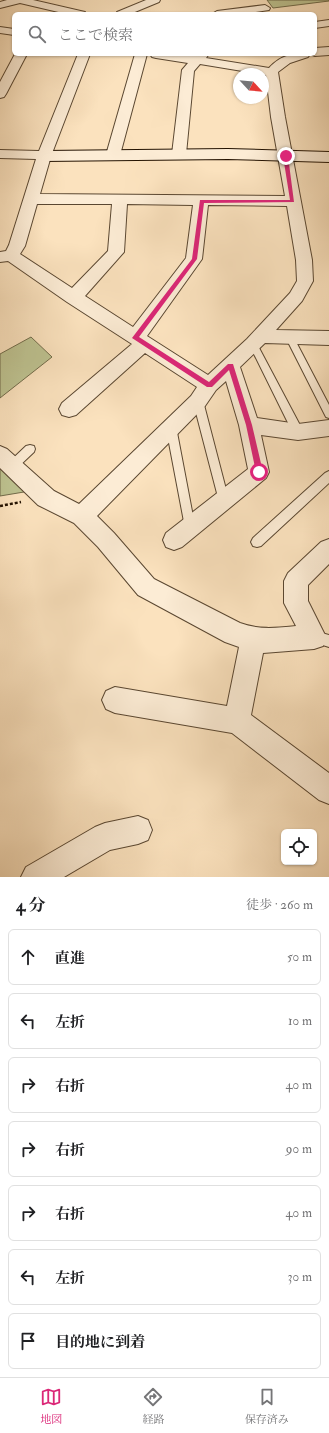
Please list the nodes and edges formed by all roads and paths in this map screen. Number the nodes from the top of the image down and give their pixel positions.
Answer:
1 (20, 0) edge
2 (155, 0) edge
3 (0, 5) edge
4 (265, 7) edge
5 (72, 12) edge
6 (126, 12) edge
7 (231, 12) edge
8 (329, 23) edge
9 (317, 25) edge
10 (0, 30) edge
11 (12, 32) edge
12 (329, 51) edge
13 (317, 52) edge
14 (20, 56) edge
15 (83, 56) edge
16 (140, 56) edge
17 (185, 56) edge
18 (296, 56) edge
19 (200, 57) edge
20 (272, 72) junction
21 (0, 94) edge
22 (0, 154) edge
23 (179, 154) junction
24 (113, 155) junction
25 (44, 156) junction
26 (286, 156) junction
27 (329, 157) edge
28 (31, 199) junction
29 (120, 200) junction
30 (201, 201) junction
31 (292, 201) junction
32 (6, 256) edge
33 (73, 298) junction
34 (290, 338) junction
35 (256, 340) junction
36 (139, 341) junction
37 (327, 341) edge
38 (230, 365) junction
39 (210, 385) junction
40 (198, 402) junction
41 (69, 409) dead end
42 (249, 425) junction
43 (171, 427) junction
44 (327, 429) edge
45 (298, 432) junction
46 (30, 449) dead end
47 (5, 461) edge
48 (329, 476) edge
49 (224, 501) junction
50 (82, 516) junction
51 (190, 527) junction
52 (174, 540) dead end
53 (257, 542) dead end
54 (329, 549) edge
55 (322, 639) edge
56 (253, 640) junction
57 (115, 700) dead end
58 (237, 721) junction
59 (329, 790) edge
60 (138, 830) dead end
61 (36, 877) edge

1 - 3 street
1 - 5 street
2 - 6 street
4 - 7 street
8 - 9 street
10 - 11 street
12 - 13 street
14 - 21 street
15 - 25 street
16 - 24 street
17 - 19 street
18 - 20 street
19 - 20 street
19 - 23 street
20 - 26 street
22 - 25 street
23 - 24 street
23 - 26 street
24 - 25 street
25 - 28 street
26 - 27 street
26 - 31 street
28 - 29 street
28 - 32 street
29 - 30 street
29 - 33 street
30 - 31 street
30 - 36 street
31 - 35 street
32 - 33 street
33 - 36 street
34 - 35 street
34 - 37 street
34 - 44 lane
35 - 38 street
35 - 45 lane
36 - 39 street
36 - 41 street
38 - 39 street
38 - 42 street
39 - 40 street
40 - 43 street
40 - 49 lane
42 - 45 street
42 - 49 street
43 - 50 street
43 - 51 lane
44 - 45 street
46 - 47 lane
47 - 50 street
48 - 53 lane
49 - 51 street
50 - 56 street
51 - 52 street
54 - 55 street
55 - 56 street
56 - 58 street
57 - 58 street
58 - 59 street
60 - 61 street

